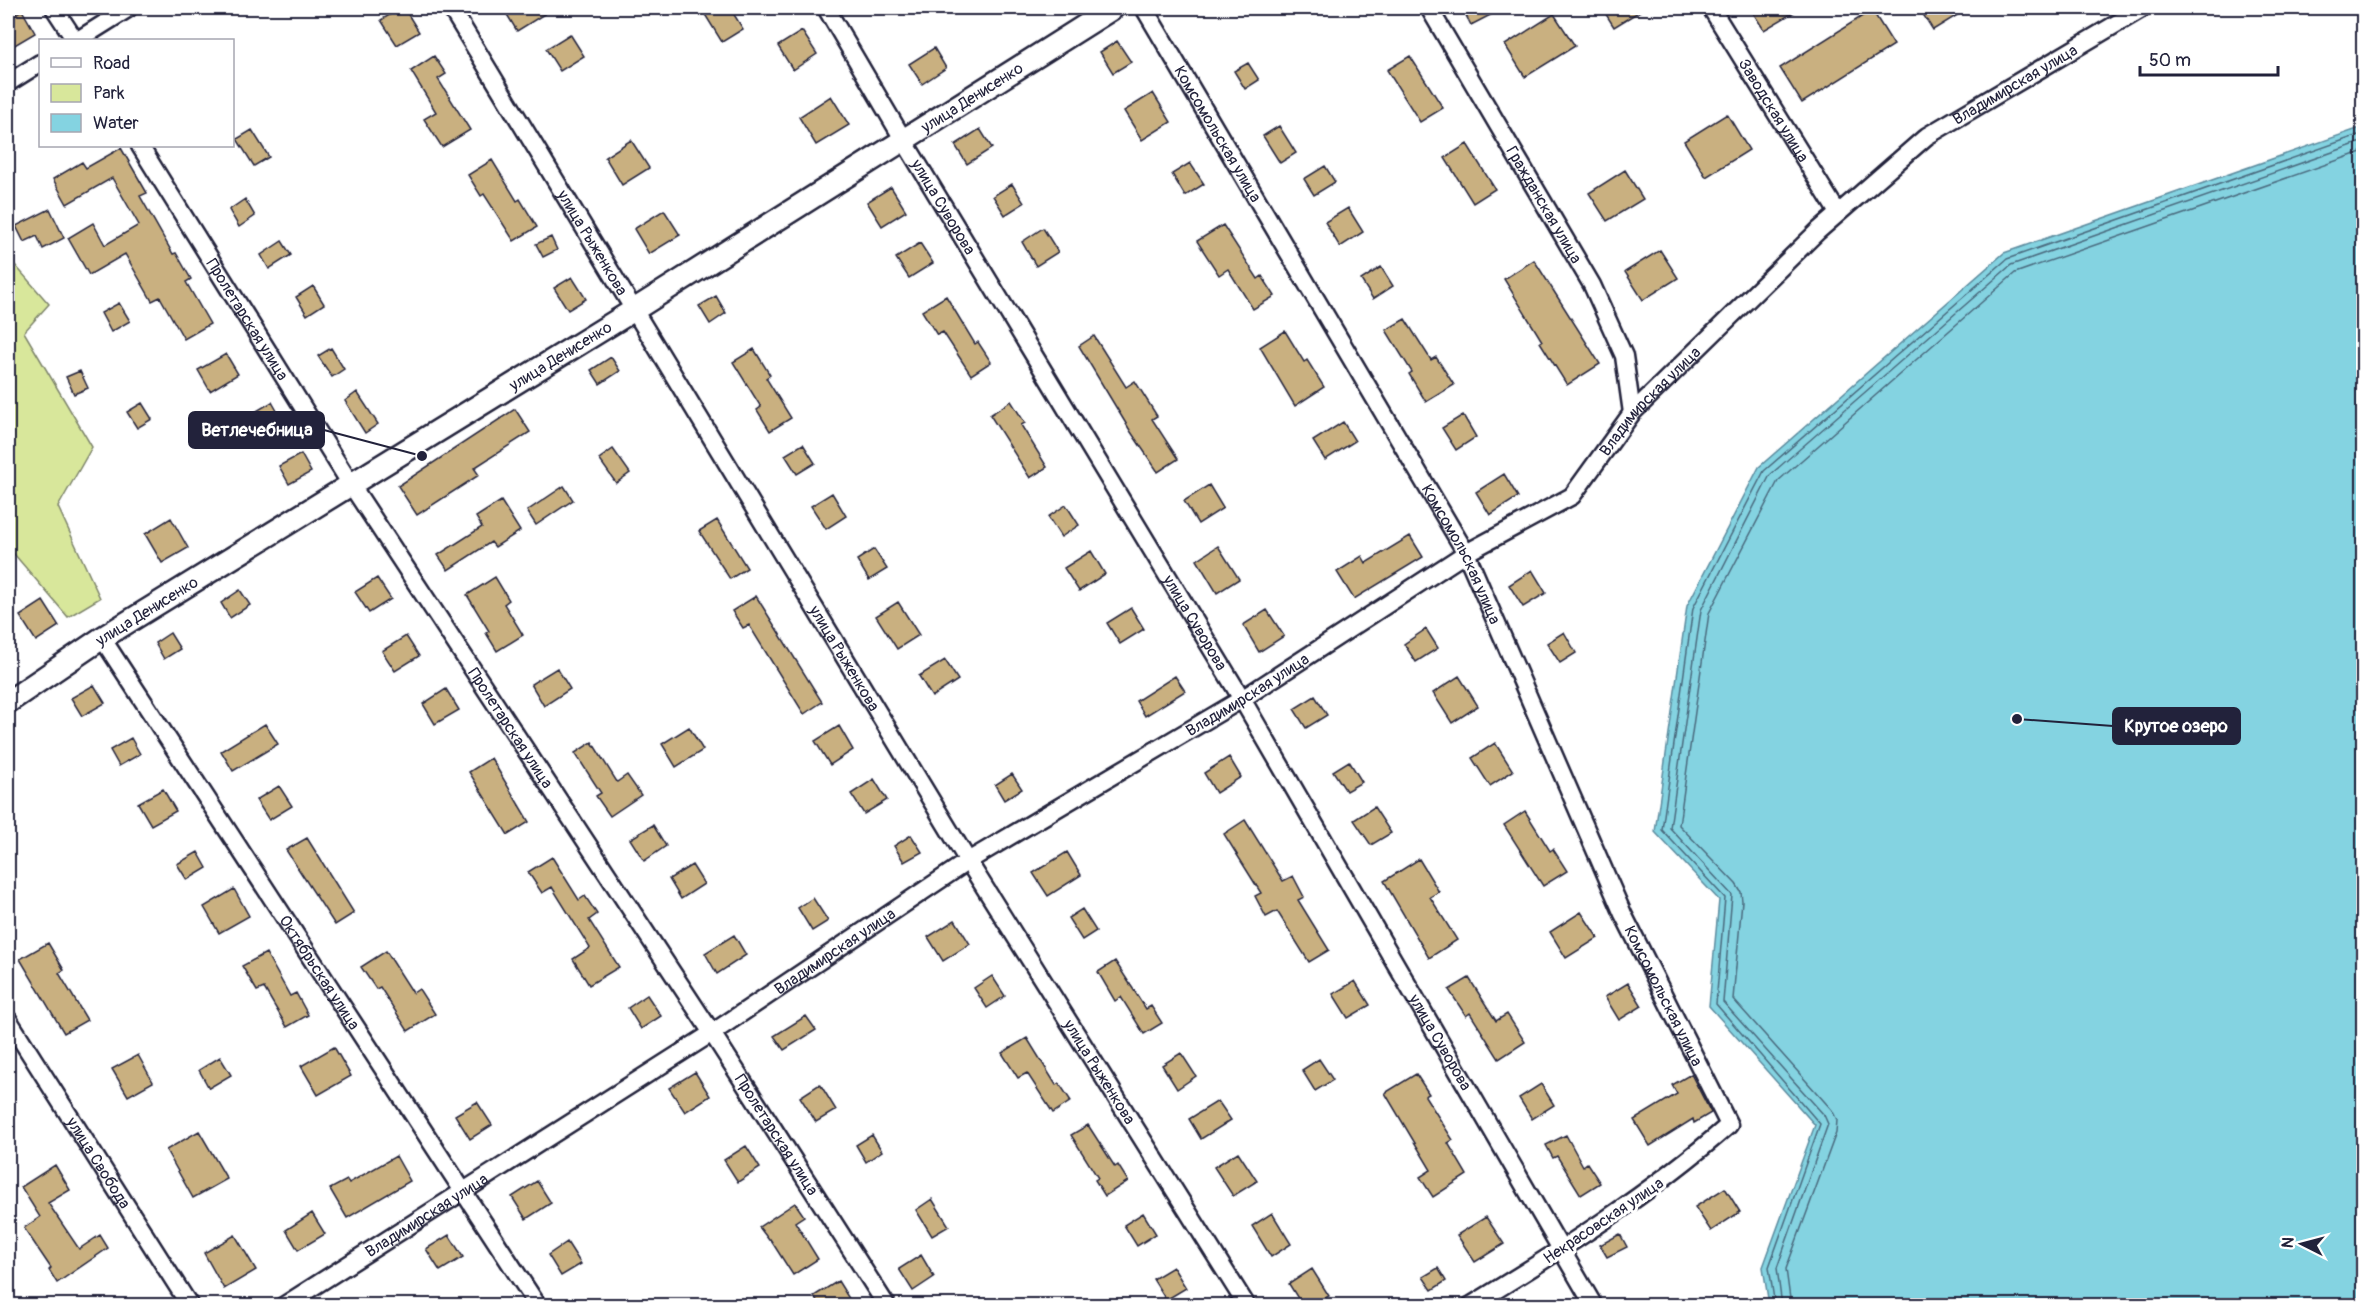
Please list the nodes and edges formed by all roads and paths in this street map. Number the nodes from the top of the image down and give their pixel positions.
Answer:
1 (54, 8) edge
2 (129, 8) edge
3 (450, 8) edge
4 (826, 8) edge
5 (1113, 8) edge
6 (1144, 8) edge
7 (1429, 8) edge
8 (1711, 8) edge
9 (2143, 8) edge
10 (75, 39) edge
11 (78, 39) edge
12 (39, 64) edge
13 (8, 83) edge
14 (903, 139) junction
15 (141, 147) edge
16 (1838, 213) junction
17 (634, 310) junction
18 (1632, 413) junction
19 (350, 483) junction
20 (1466, 553) junction
21 (102, 638) junction
22 (1242, 699) junction
23 (8, 702) edge
24 (968, 861) junction
25 (8, 1019) edge
26 (712, 1033) junction
27 (1729, 1125) joint
28 (465, 1191) junction
29 (1561, 1250) junction
30 (190, 1305) edge
31 (283, 1305) edge
32 (538, 1305) edge
33 (887, 1305) edge
34 (1247, 1305) edge
35 (1470, 1305) edge
36 (1594, 1305) edge

1 - 10 street
2 - 11 street
3 - 17 street, улица Рыженкова
4 - 14 street, улица Суворова
5 - 14 street, улица Денисенко
6 - 20 street, Комсомольская улица
7 - 18 street, Гражданская улица
8 - 16 street, Заводская улица
9 - 16 street, Владимирская улица
12 - 13 street
14 - 17 street, улица Денисенко
14 - 22 street, улица Суворова
15 - 19 street, Пролетарская улица
16 - 18 street, Владимирская улица
17 - 19 street, улица Денисенко
17 - 24 street, улица Рыженкова
18 - 20 street, Владимирская улица
19 - 21 street, улица Денисенко
19 - 26 street, Пролетарская улица
20 - 22 street, Владимирская улица
20 - 27 street, Комсомольская улица
21 - 23 street, улица Денисенко
21 - 28 street, Октябрьская улица
22 - 24 street, Владимирская улица
22 - 29 street, улица Суворова
24 - 26 street, Владимирская улица
24 - 34 street, улица Рыженкова
25 - 30 street, улица Свобода
26 - 28 street, Владимирская улица
26 - 33 street, Пролетарская улица
27 - 29 street, Некрасовская улица
28 - 31 street, Владимирская улица
28 - 32 street, Октябрьская улица
29 - 35 street, Некрасовская улица
29 - 36 street, улица Суворова

